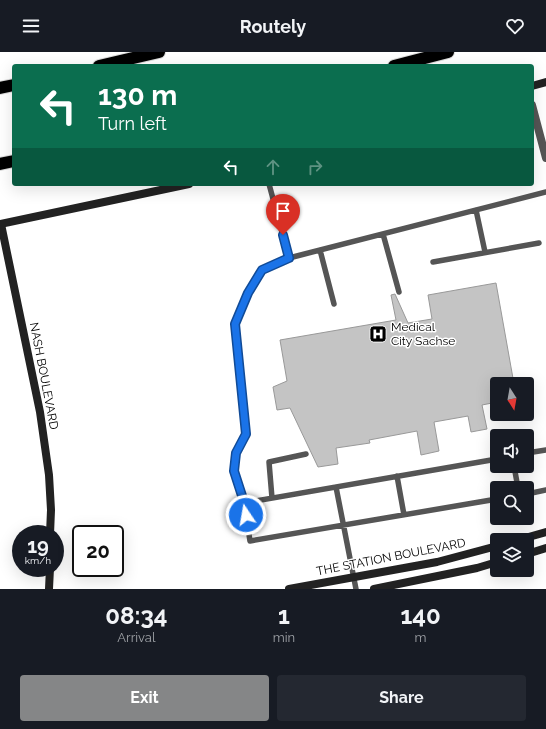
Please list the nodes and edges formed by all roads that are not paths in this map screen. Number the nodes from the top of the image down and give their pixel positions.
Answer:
1 (159, 52) edge
2 (448, 52) edge
3 (108, 64) edge
4 (402, 64) edge
5 (546, 82) edge
6 (12, 85) edge
7 (534, 85) edge
8 (0, 88) edge
9 (534, 113) edge
10 (546, 158) edge
11 (12, 161) edge
12 (0, 164) edge
13 (180, 186) edge
14 (270, 186) edge
15 (546, 192) edge
16 (476, 210) junction
17 (0, 224) edge
18 (383, 234) junction
19 (539, 243) dead end
20 (320, 250) junction
21 (485, 252) junction
22 (289, 258) junction
23 (433, 262) dead end
24 (399, 292) dead end
25 (334, 304) dead end
26 (546, 450) edge
27 (534, 452) edge
28 (306, 454) dead end
29 (490, 460) edge
30 (397, 476) junction
31 (336, 487) junction
32 (546, 490) edge
33 (534, 493) edge
34 (272, 498) junction
35 (490, 500) edge
36 (244, 502) junction
37 (404, 515) junction
38 (50, 525) edge
39 (344, 525) junction
40 (546, 532) edge
41 (534, 535) edge
42 (490, 548) edge
43 (546, 548) edge
44 (534, 552) edge
45 (490, 564) edge
46 (50, 577) edge
47 (354, 577) junction
48 (49, 589) edge
49 (289, 589) edge
50 (356, 589) edge
51 (374, 589) edge

1 - 3 highway
2 - 4 highway
5 - 7 street
6 - 8 highway
9 - 10 street
11 - 12 highway
13 - 17 street
14 - 22 lane
15 - 16 lane
16 - 18 lane
16 - 21 lane
17 - 38 street, NASH BOULEVARD
18 - 20 lane
18 - 24 lane
19 - 21 lane
20 - 22 lane
20 - 25 lane
21 - 23 lane
22 - 36 lane
26 - 27 lane
28 - 34 lane
29 - 30 lane
30 - 31 lane
30 - 37 lane
31 - 34 lane
31 - 39 lane
32 - 33 lane
34 - 36 lane
35 - 37 lane
36 - 39 lane
37 - 39 lane
39 - 47 lane
40 - 41 street
42 - 47 street, THE STATION BOULEVARD
43 - 44 street
45 - 51 street
46 - 48 street
47 - 49 street, THE STATION BOULEVARD
47 - 50 lane

